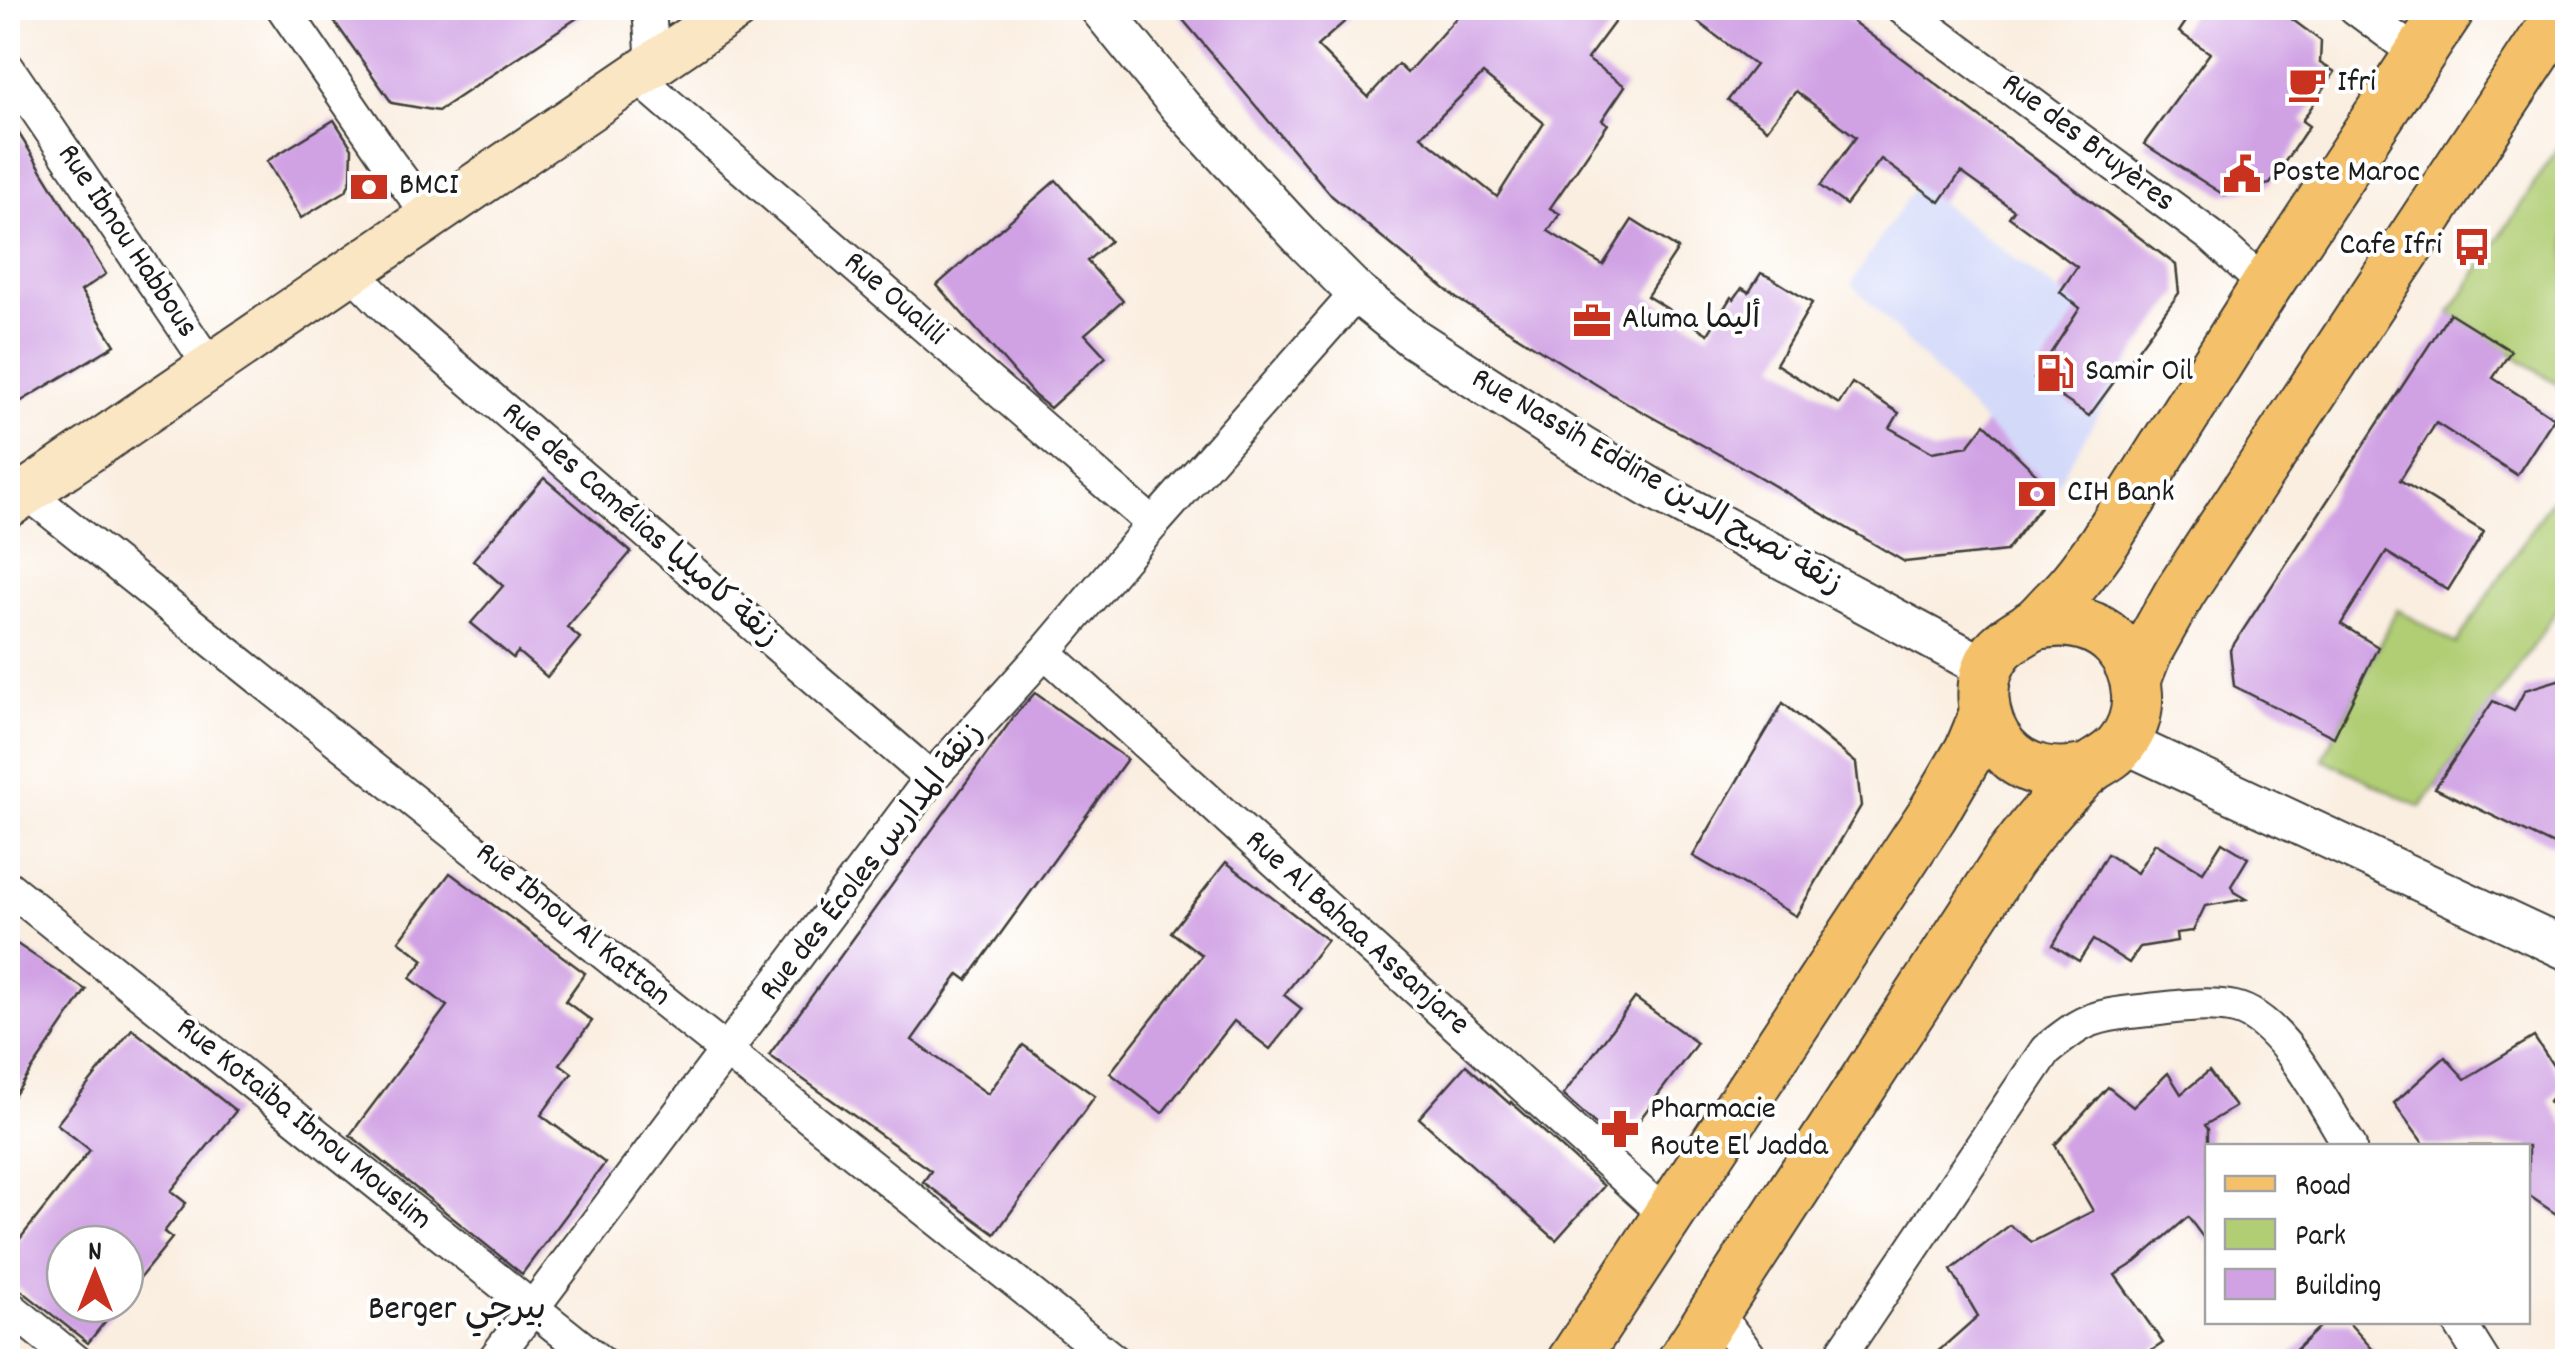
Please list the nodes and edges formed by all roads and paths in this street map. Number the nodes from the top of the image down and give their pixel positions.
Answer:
1 (283, 8) edge
2 (650, 8) edge
3 (686, 8) edge
4 (734, 8) edge
5 (1100, 8) edge
6 (1902, 8) edge
7 (2355, 8) edge
8 (2450, 8) edge
9 (2565, 8) edge
10 (2418, 55) junction
11 (8, 68) edge
12 (641, 72) junction
13 (430, 216) junction
14 (350, 270) junction
15 (2266, 286) junction
16 (1357, 293) junction
17 (210, 366) junction
18 (17, 498) edge
19 (1153, 524) junction
20 (2032, 625) junction
21 (1045, 652) junction
22 (2136, 679) junction
23 (1986, 692) junction
24 (2106, 755) junction
25 (932, 778) junction
26 (8, 887) edge
27 (2568, 950) edge
28 (728, 1050) junction
29 (2349, 1144) edge
30 (1668, 1217) junction
31 (8, 1306) edge
32 (532, 1308) junction
33 (1715, 1311) junction
34 (2460, 1324) edge
35 (1844, 1350) dead end
36 (78, 1362) edge
37 (492, 1362) edge
38 (600, 1362) edge
39 (1116, 1362) edge
40 (1572, 1362) edge
41 (1682, 1362) edge
42 (1754, 1362) edge
43 (2484, 1362) edge

1 - 13 street
2 - 12 street
3 - 4 street
4 - 12 main road
5 - 16 street, Rue Nassih Eddine زنقة نصيح الدين
6 - 15 street, Rue des Bruyères
7 - 10 street
8 - 10 main road
9 - 22 main road
10 - 15 main road
11 - 17 street, Rue Ibnou Habbous
12 - 13 main road
12 - 19 street, Rue Oualili
13 - 14 main road
14 - 17 main road
14 - 25 street, Rue des Camélias زنقة كاميليا
15 - 20 main road
16 - 19 street, Rue des Écoles زنقة المدارس
16 - 23 street, Rue Nassih Eddine زنقة نصيح الدين
17 - 18 main road
18 - 28 street, Rue Ibnou Al Kattan
19 - 21 street, Rue des Écoles زنقة المدارس
20 - 22 main road
20 - 23 main road
21 - 25 street, Rue des Écoles زنقة المدارس
21 - 30 street, Rue Al Bahaa Assanjare
22 - 24 main road
23 - 24 main road
23 - 30 main road
24 - 27 street
24 - 33 main road
25 - 28 street, Rue des Écoles زنقة المدارس
26 - 32 street, Rue Kotaiba Ibnou Mouslim
28 - 32 street, Rue des Écoles زنقة المدارس
28 - 39 street, Rue Ibnou Al Kattan
29 - 35 street
30 - 40 main road
31 - 36 street
32 - 37 street, Rue des Écoles زنقة المدارس
32 - 38 street, Rue Kotaiba Ibnou Mouslim
33 - 41 main road
33 - 42 street
34 - 43 street

